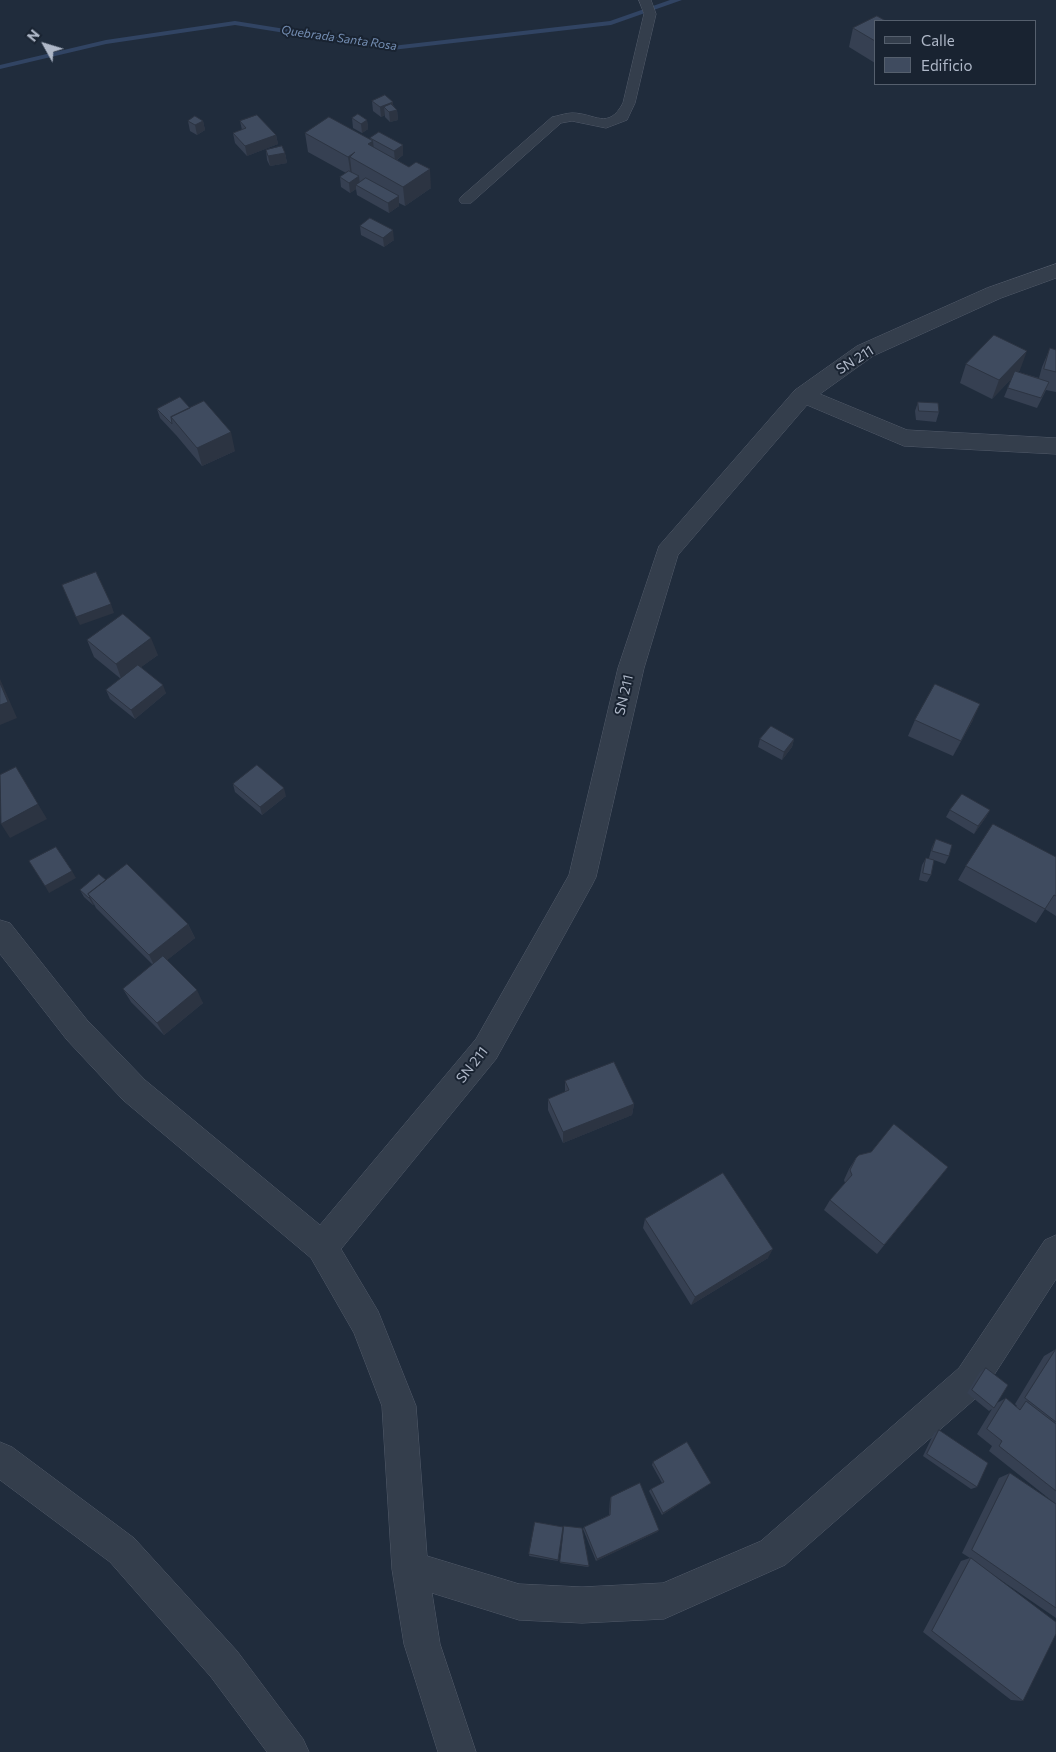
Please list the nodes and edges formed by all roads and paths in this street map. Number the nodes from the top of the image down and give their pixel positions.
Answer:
1 (645, 0) edge
2 (466, 200) dead end
3 (1056, 271) edge
4 (803, 395) junction
5 (1056, 446) edge
6 (0, 932) edge
7 (322, 1247) junction
8 (1056, 1251) edge
9 (0, 1459) edge
10 (410, 1569) junction
11 (290, 1752) edge
12 (458, 1752) edge

1 - 2 lane
3 - 4 street, SN 211
4 - 5 street
4 - 7 street, SN 211
6 - 7 street
7 - 10 street
8 - 10 street
9 - 11 street
10 - 12 street

